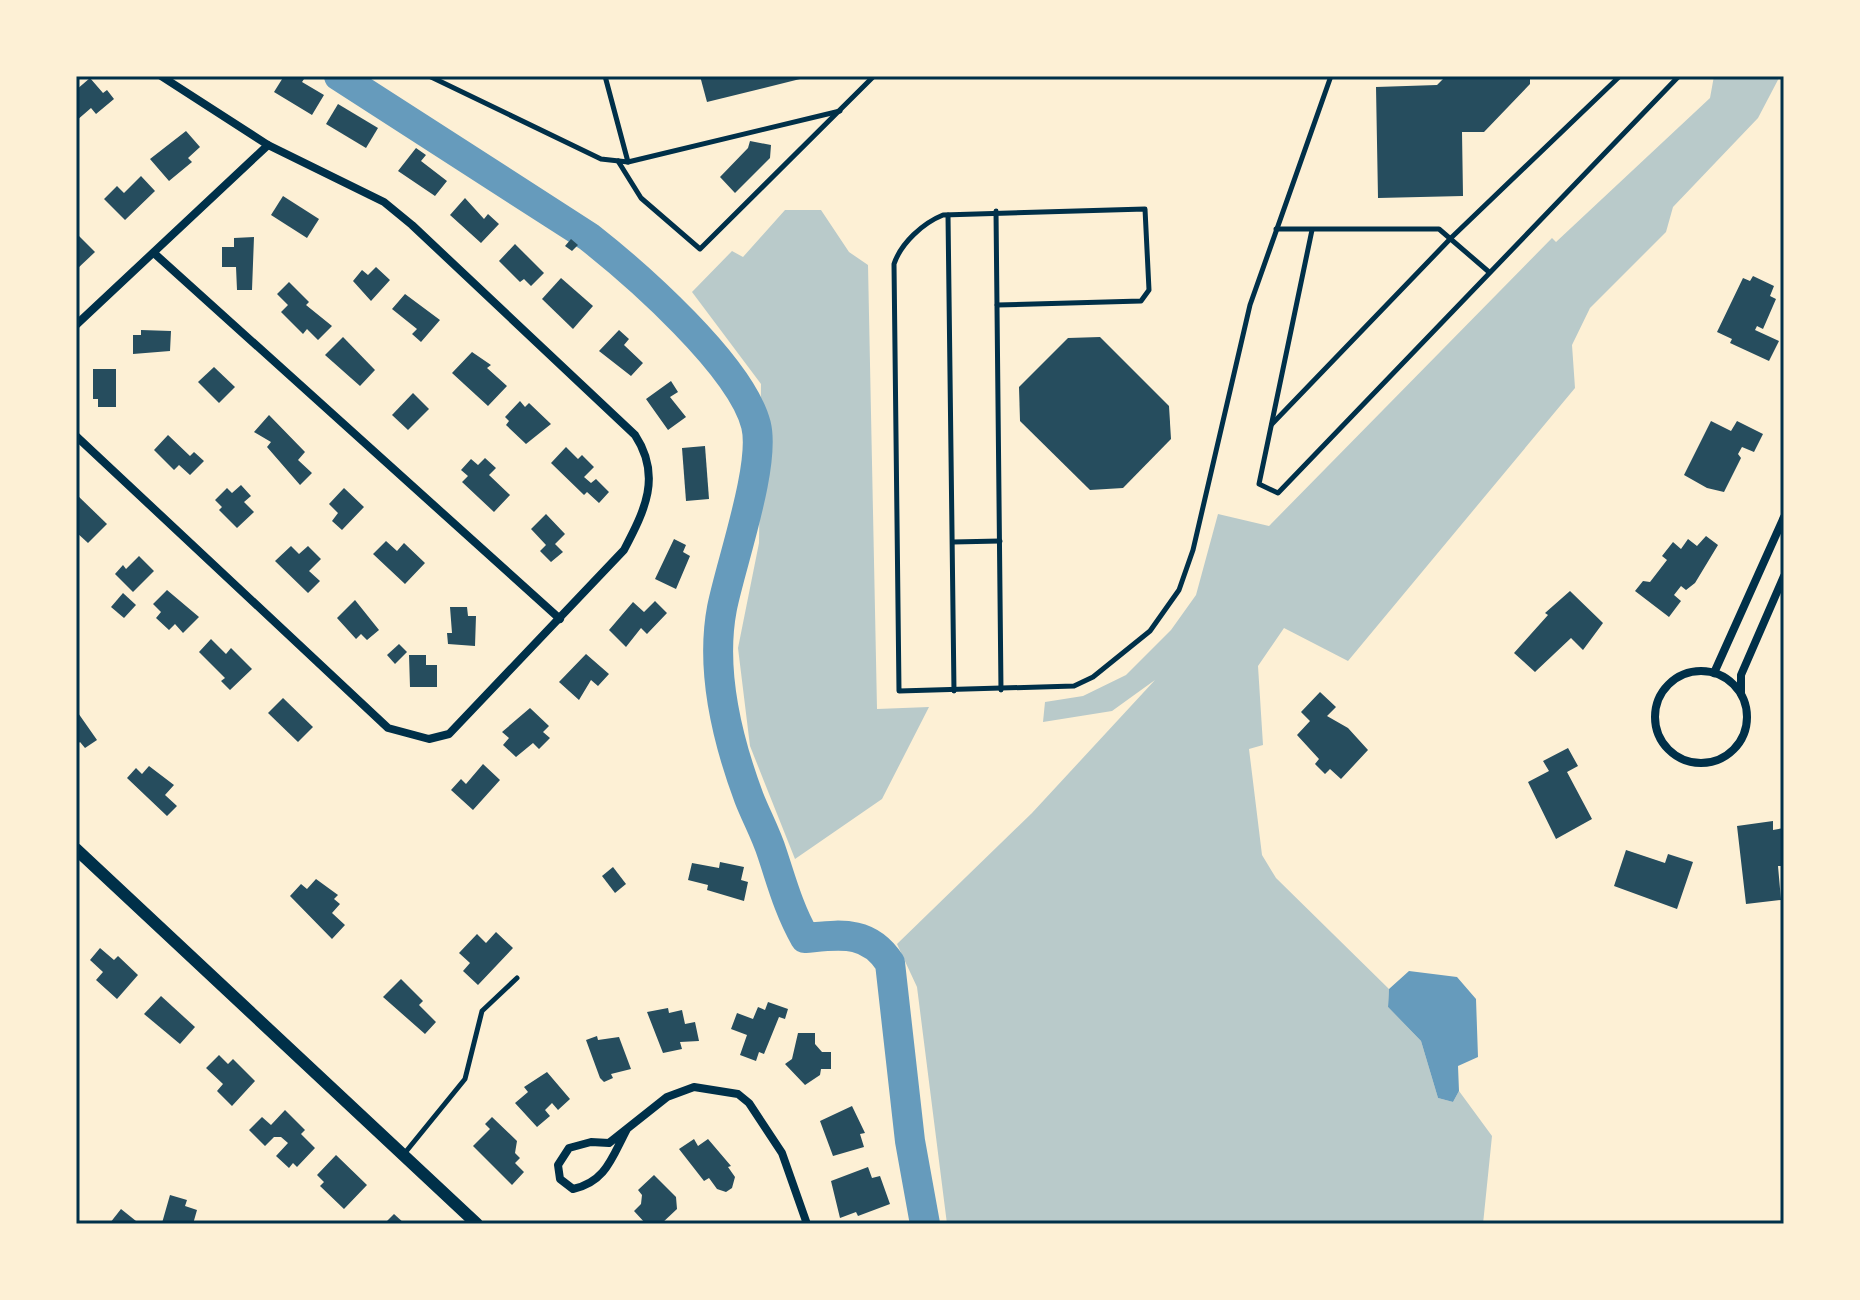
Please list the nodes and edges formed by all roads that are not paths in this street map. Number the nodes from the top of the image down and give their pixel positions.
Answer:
1 (161, 76) edge
2 (429, 76) edge
3 (605, 76) edge
4 (874, 76) edge
5 (1331, 76) edge
6 (1620, 76) edge
7 (1679, 76) edge
8 (840, 111) junction
9 (268, 145) junction
10 (618, 161) junction
11 (628, 162) junction
12 (996, 211) junction
13 (948, 215) junction
14 (1276, 229) junction
15 (1312, 230) junction
16 (1452, 237) junction
17 (155, 254) junction
18 (1489, 272) junction
19 (997, 305) junction
20 (76, 325) edge
21 (1271, 425) junction
22 (76, 436) edge
23 (1784, 517) edge
24 (1000, 541) junction
25 (953, 542) junction
26 (1784, 576) edge
27 (560, 619) junction
28 (1714, 673) junction
29 (1001, 690) junction
30 (954, 691) junction
31 (1741, 694) junction
32 (76, 849) edge
33 (517, 978) dead end
34 (627, 1129) junction
35 (404, 1154) junction
36 (477, 1224) edge
37 (807, 1224) edge

1 - 9 street
2 - 10 lane
3 - 11 lane
4 - 8 lane
5 - 14 lane
6 - 16 lane
7 - 18 lane
8 - 10 lane
8 - 11 lane
9 - 17 street
9 - 27 street
10 - 11 lane
12 - 13 lane
12 - 19 lane
12 - 19 lane
13 - 25 lane
13 - 30 lane
14 - 15 lane
14 - 29 lane
15 - 16 lane
15 - 21 lane
16 - 18 lane
16 - 21 lane
17 - 20 street
17 - 27 street
18 - 21 lane
19 - 24 lane
22 - 27 street
23 - 28 street
24 - 25 lane
24 - 29 lane
25 - 30 lane
26 - 31 street
28 - 31 street
28 - 31 street
29 - 30 lane
32 - 35 street
33 - 35 lane
34 - 34 street
34 - 37 street
35 - 36 street

